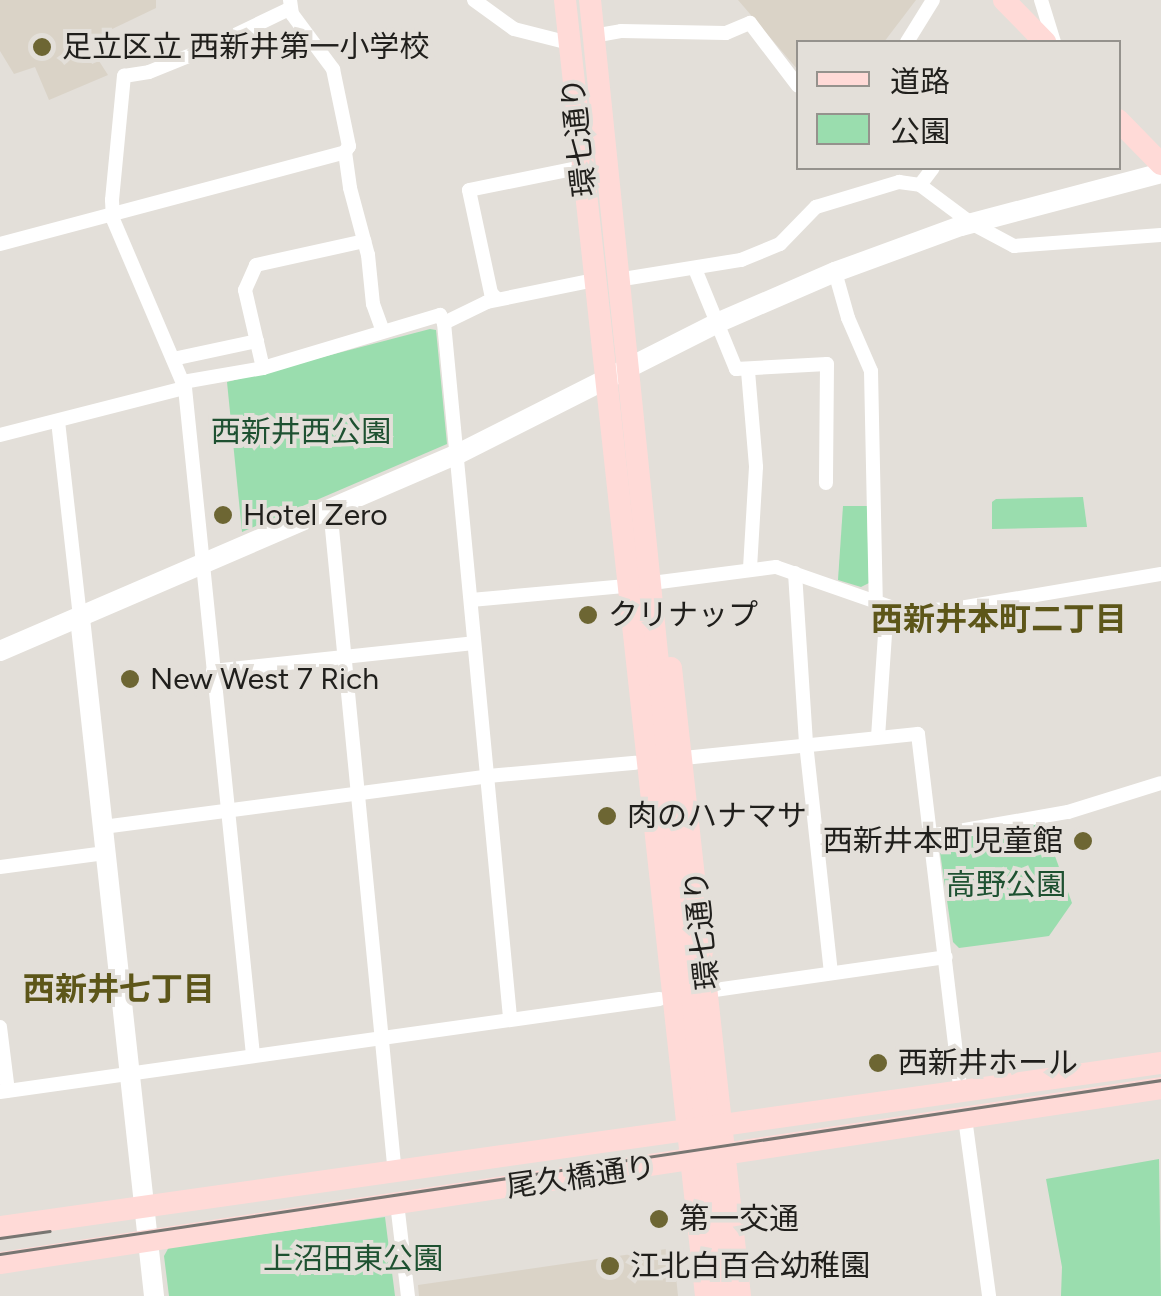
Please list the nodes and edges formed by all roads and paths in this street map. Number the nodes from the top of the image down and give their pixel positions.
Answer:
1 (474, 0) edge
2 (565, 0) edge
3 (590, 0) edge
4 (933, 0) edge
5 (1004, 0) edge
6 (1040, 0) edge
7 (290, 4) edge
8 (593, 36) junction
9 (908, 40) edge
10 (1043, 40) edge
11 (1053, 40) edge
12 (569, 43) junction
13 (796, 83) edge
14 (1121, 123) edge
15 (345, 152) junction
16 (1161, 164) edge
17 (582, 167) junction
18 (931, 170) edge
19 (1161, 173) edge
20 (920, 185) junction
21 (112, 212) junction
22 (971, 223) junction
23 (1161, 234) edge
24 (364, 241) junction
25 (0, 244) edge
26 (695, 269) junction
27 (835, 272) junction
28 (605, 280) junction
29 (497, 299) junction
30 (444, 323) junction
31 (717, 323) junction
32 (384, 332) junction
33 (257, 340) junction
34 (173, 359) junction
35 (263, 368) junction
36 (748, 371) junction
37 (626, 372) junction
38 (605, 382) junction
39 (184, 385) junction
40 (58, 421) junction
41 (0, 435) edge
42 (458, 454) junction
43 (826, 483) dead end
44 (330, 508) junction
45 (204, 566) junction
46 (750, 569) junction
47 (795, 573) junction
48 (1161, 574) edge
49 (638, 577) junction
50 (471, 600) junction
51 (882, 604) junction
52 (80, 618) junction
53 (474, 643) junction
54 (0, 651) edge
55 (343, 656) junction
56 (214, 670) junction
57 (653, 708) junction
58 (878, 738) junction
59 (806, 742) junction
60 (684, 758) junction
61 (635, 763) junction
62 (488, 776) junction
63 (1161, 783) edge
64 (358, 793) junction
65 (228, 812) junction
66 (102, 827) junction
67 (930, 836) junction
68 (106, 852) junction
69 (0, 868) edge
70 (946, 957) junction
71 (831, 972) junction
72 (708, 991) junction
73 (659, 999) junction
74 (510, 1017) junction
75 (0, 1027) edge
76 (382, 1037) junction
77 (253, 1055) junction
78 (1161, 1063) edge
79 (130, 1075) junction
80 (1161, 1088) edge
81 (4, 1092) edge
82 (961, 1092) junction
83 (966, 1118) junction
84 (722, 1126) junction
85 (673, 1133) junction
86 (725, 1156) junction
87 (677, 1163) junction
88 (396, 1174) junction
89 (397, 1203) junction
90 (145, 1208) junction
91 (0, 1227) edge
92 (148, 1240) junction
93 (0, 1263) edge
94 (154, 1296) edge
95 (408, 1296) edge
96 (692, 1296) edge
97 (706, 1296) edge
98 (723, 1296) edge
99 (740, 1296) edge
100 (989, 1296) edge

1 - 12 street
2 - 12 main road, 環七通り
3 - 8 main road, 環七通り
4 - 9 street
5 - 10 main road
6 - 11 street
7 - 15 street
7 - 21 street
8 - 13 street
8 - 28 main road, 環七通り
12 - 17 main road, 環七通り
14 - 16 main road
15 - 21 street
15 - 24 street
17 - 28 main road, 環七通り
17 - 29 street
18 - 20 street
19 - 22 street
20 - 22 street
20 - 26 street
21 - 25 street
21 - 34 street
22 - 23 street
22 - 27 street
24 - 32 street
24 - 33 street
26 - 28 street
26 - 31 street
27 - 31 street
27 - 51 street
28 - 29 street
28 - 37 main road, 環七通り
28 - 38 main road, 環七通り
29 - 30 street
30 - 32 street
30 - 42 street
31 - 36 street
31 - 37 street
32 - 35 street
33 - 34 street
33 - 35 street
34 - 39 street
35 - 39 street
36 - 43 street
36 - 46 street
37 - 38 street
37 - 49 main road, 環七通り
38 - 42 street
38 - 49 main road, 環七通り
39 - 40 street
39 - 45 street
40 - 41 street
40 - 52 street
42 - 44 street
42 - 50 street
44 - 45 street
44 - 55 street
45 - 52 street
45 - 56 street
46 - 47 street
46 - 49 street
47 - 51 street
47 - 59 street
48 - 51 street
49 - 50 street
49 - 57 main road, 環七通り
49 - 60 main road, 環七通り
49 - 61 main road, 環七通り
50 - 53 street
51 - 58 street
52 - 54 street
52 - 66 street
53 - 55 street
53 - 62 street
55 - 56 street
55 - 64 street
56 - 65 street
57 - 97 main road, 環七通り
57 - 98 main road, 環七通り
58 - 59 street
58 - 67 street
59 - 60 street
59 - 71 street
60 - 72 main road, 環七通り
61 - 62 street
61 - 73 main road, 環七通り
62 - 64 street
62 - 74 street
63 - 67 street
64 - 65 street
64 - 76 street
65 - 66 street
65 - 77 street
66 - 68 street
67 - 70 street
68 - 69 street
68 - 79 street
70 - 71 street
70 - 82 street
71 - 72 street
72 - 84 main road, 環七通り
73 - 74 street
73 - 85 main road, 環七通り
74 - 76 street
75 - 81 street
76 - 77 street
76 - 88 street
77 - 79 street
78 - 82 main road, 尾久橋通り
79 - 81 street
79 - 90 street
80 - 83 main road, 尾久橋通り
82 - 84 main road, 尾久橋通り
83 - 86 main road, 尾久橋通り
83 - 100 street
84 - 85 main road, 尾久橋通り
84 - 86 main road, 環七通り
85 - 87 main road, 環七通り
85 - 88 main road, 尾久橋通り
86 - 87 main road, 尾久橋通り
86 - 99 main road, 環七通り
87 - 89 main road, 尾久橋通り
87 - 96 main road, 環七通り
88 - 90 main road, 尾久橋通り
89 - 92 main road, 尾久橋通り
89 - 95 street
90 - 91 main road, 尾久橋通り
90 - 92 street
92 - 93 main road, 尾久橋通り
92 - 94 street

